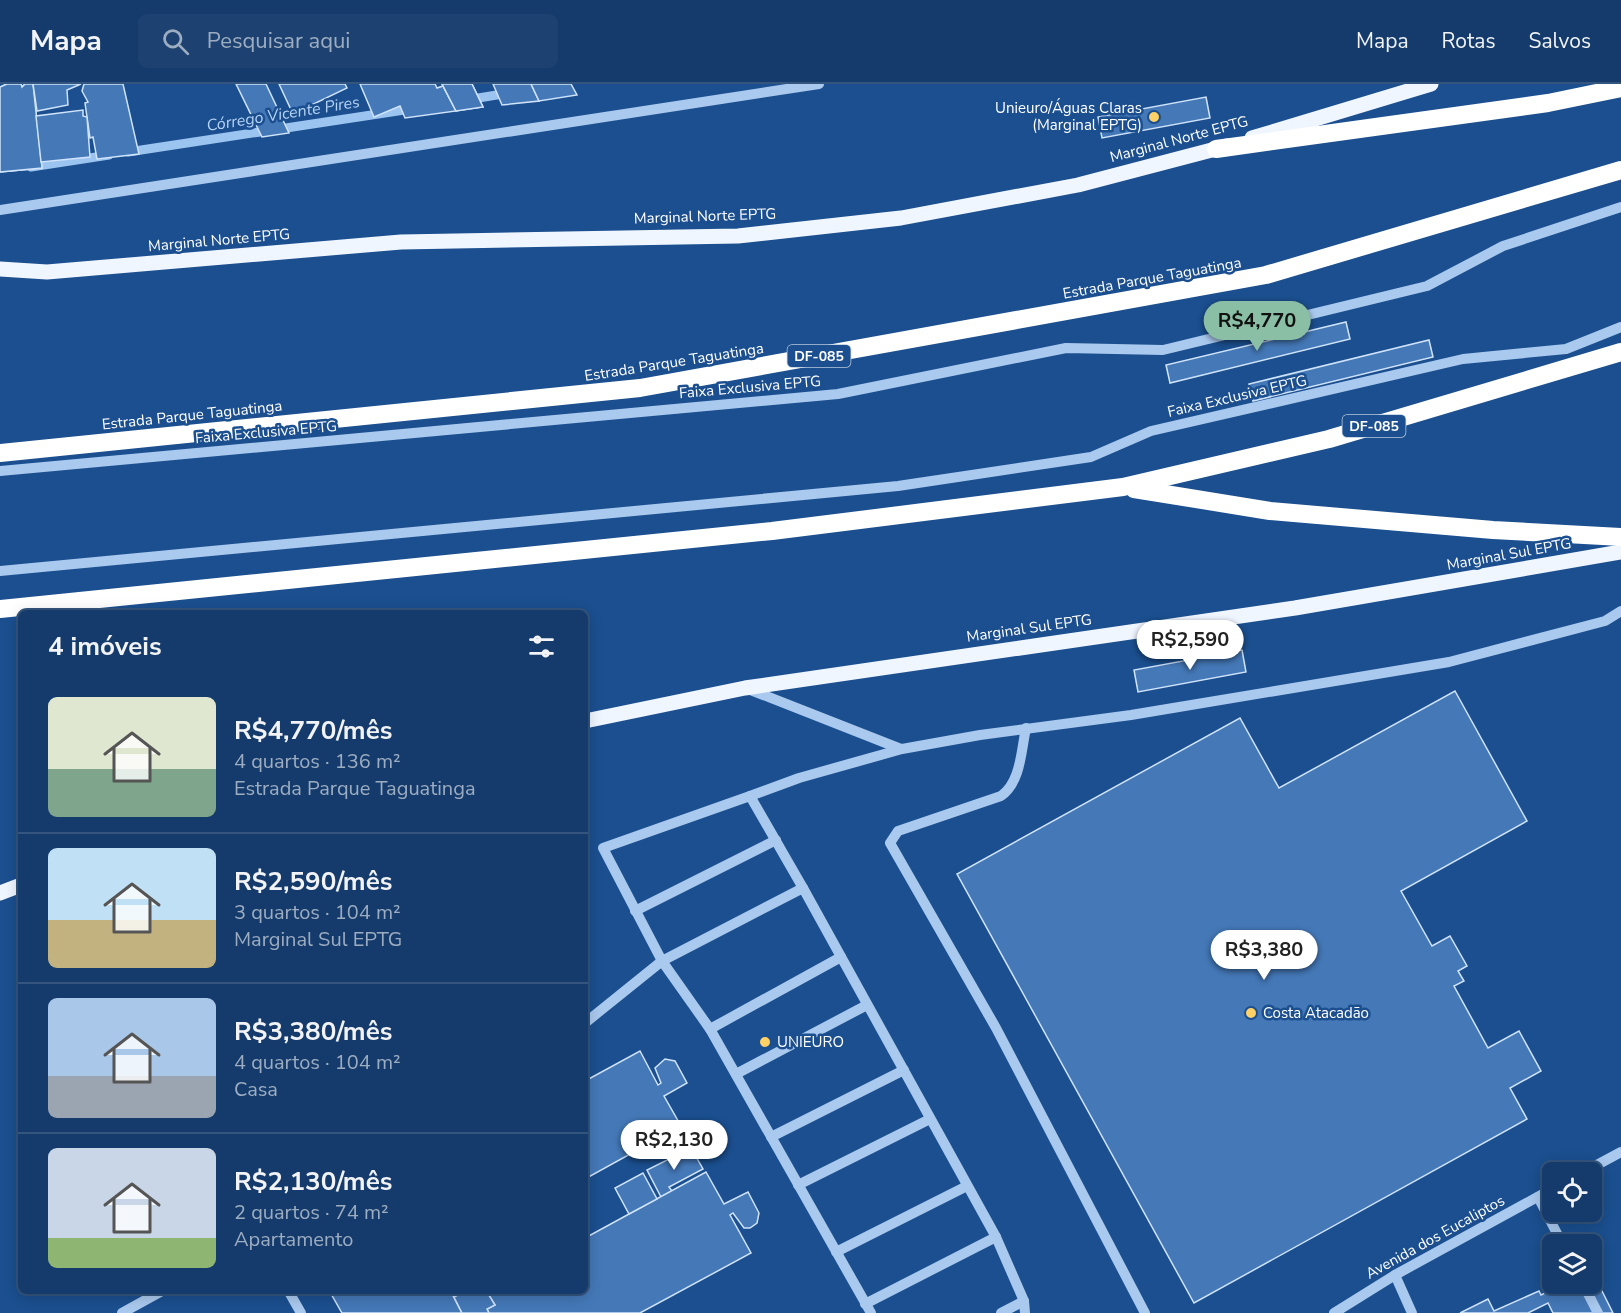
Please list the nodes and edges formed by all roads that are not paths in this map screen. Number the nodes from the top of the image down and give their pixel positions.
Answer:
1 (819, 84) edge
2 (1431, 84) edge
3 (1621, 88) edge
4 (1216, 149) junction
5 (1621, 170) edge
6 (1621, 207) edge
7 (0, 210) edge
8 (0, 269) edge
9 (1621, 327) edge
10 (1621, 352) edge
11 (0, 453) edge
12 (0, 471) edge
13 (1123, 488) junction
14 (1621, 537) edge
15 (1621, 552) edge
16 (0, 571) edge
17 (0, 609) edge
18 (1621, 611) edge
19 (745, 688) junction
20 (588, 720) edge
21 (1026, 728) junction
22 (902, 749) junction
23 (750, 796) junction
24 (776, 840) junction
25 (18, 886) edge
26 (803, 888) junction
27 (0, 893) edge
28 (635, 911) junction
29 (841, 957) junction
30 (662, 961) junction
31 (867, 1005) junction
32 (588, 1021) edge
33 (710, 1029) junction
34 (904, 1070) junction
35 (736, 1074) junction
36 (930, 1119) junction
37 (771, 1137) junction
38 (1621, 1152) edge
39 (1602, 1162) edge
40 (798, 1185) junction
41 (967, 1186) junction
42 (1542, 1195) edge
43 (1538, 1197) junction
44 (1557, 1234) edge
45 (996, 1237) junction
46 (836, 1252) junction
47 (1395, 1275) junction
48 (156, 1294) edge
49 (290, 1294) edge
50 (1588, 1294) edge
51 (1025, 1307) edge
52 (868, 1308) edge
53 (122, 1313) edge
54 (300, 1313) edge
55 (1001, 1313) edge
56 (1145, 1313) edge
57 (1334, 1313) edge
58 (1412, 1313) edge
59 (1598, 1313) edge

1 - 7 street
2 - 4 main road, Marginal Norte EPTG
3 - 4 highway
4 - 8 main road, Marginal Norte EPTG
5 - 11 highway, Estrada Parque Taguatinga / DF-085
6 - 12 street, Faixa Exclusiva EPTG
9 - 16 street, Faixa Exclusiva EPTG
10 - 13 highway, DF-085
13 - 14 highway
13 - 17 highway, DF-085
15 - 19 main road, Marginal Sul EPTG
18 - 21 street
19 - 20 main road, Marginal Sul EPTG
19 - 22 street
21 - 22 street
21 - 56 street
22 - 23 street
23 - 24 street
23 - 28 street
24 - 26 street
24 - 28 street
25 - 27 main road
26 - 29 street
26 - 30 street
28 - 30 street
29 - 31 street
29 - 33 street
30 - 32 street
30 - 33 street
31 - 34 street
31 - 35 street
33 - 35 street
34 - 36 street
34 - 37 street
35 - 37 street
36 - 40 street
36 - 41 street
37 - 40 street
38 - 39 street
40 - 46 street
41 - 45 street
41 - 46 street
42 - 43 street, Avenida dos Eucaliptos
43 - 44 street
43 - 47 street, Avenida dos Eucaliptos
45 - 51 street
45 - 52 street
46 - 52 street
47 - 57 street, Avenida dos Eucaliptos
47 - 58 street
48 - 53 street
49 - 54 street
50 - 59 street
51 - 55 street

